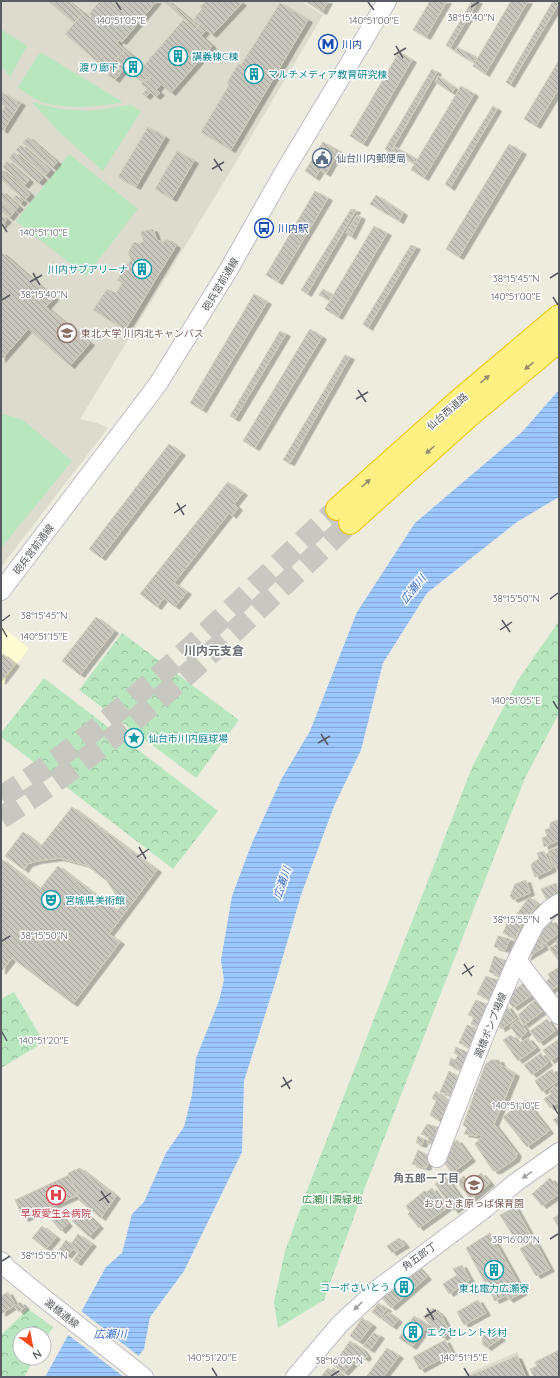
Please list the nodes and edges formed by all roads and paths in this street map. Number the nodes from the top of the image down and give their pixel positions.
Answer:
1 (387, 1) edge
2 (559, 316) edge
3 (559, 341) edge
4 (1, 591) edge
5 (559, 903) edge
6 (517, 960) junction
7 (559, 1015) edge
8 (559, 1152) edge
9 (437, 1158) dead end
10 (1, 1261) edge
11 (144, 1377) edge
12 (295, 1377) edge

1 - 4 street, 砲兵営前通線
3 -> 2 highway, 仙台西道路
5 - 6 street, 澱橋ポンプ場線
6 - 7 street
6 - 9 street, 澱橋ポンプ場線
8 -> 12 street, 角五郎丁
10 - 11 street, 澱橋通線

